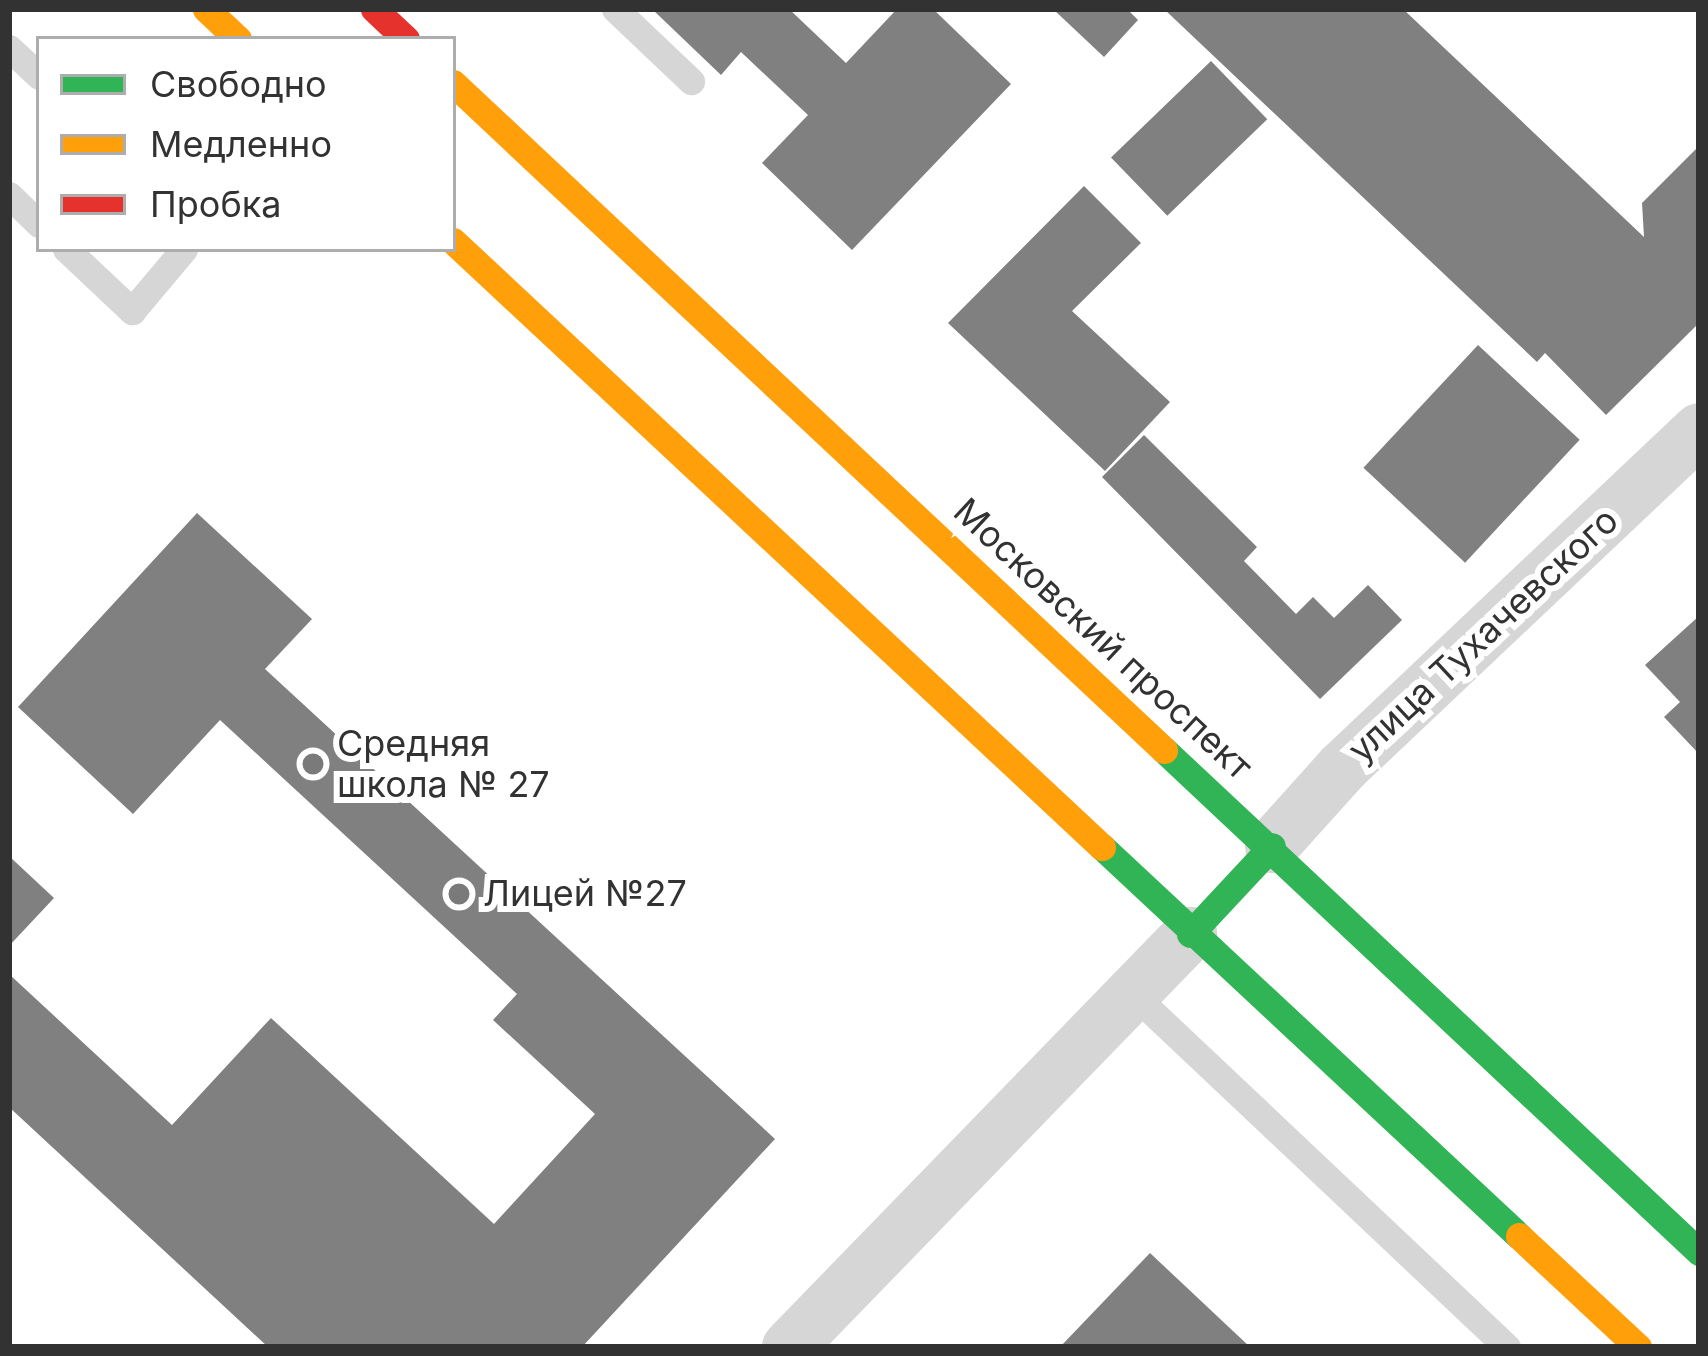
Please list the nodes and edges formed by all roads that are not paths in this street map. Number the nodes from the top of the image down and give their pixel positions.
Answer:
1 (206, 9) edge
2 (374, 9) edge
3 (615, 9) edge
4 (235, 36) edge
5 (403, 36) edge
6 (9, 48) edge
7 (36, 73) edge
8 (691, 81) dead end
9 (456, 86) edge
10 (9, 195) edge
11 (36, 221) edge
12 (456, 244) edge
13 (69, 252) edge
14 (181, 252) edge
15 (1699, 430) edge
16 (1272, 846) junction
17 (1190, 934) junction
18 (1132, 992) junction
19 (1699, 1252) edge
20 (789, 1347) edge
21 (1507, 1347) edge
22 (1638, 1347) edge

1 - 4 main road
2 - 5 main road
3 - 8 lane
6 - 7 lane
9 - 16 main road, Московский проспект
10 - 11 lane
12 - 17 main road
13 - 14 lane
15 - 16 street, улица Тухачевского
16 - 17 main road
16 - 19 main road, Московский проспект
17 - 18 street
17 - 22 main road
18 - 20 street
18 - 21 lane

